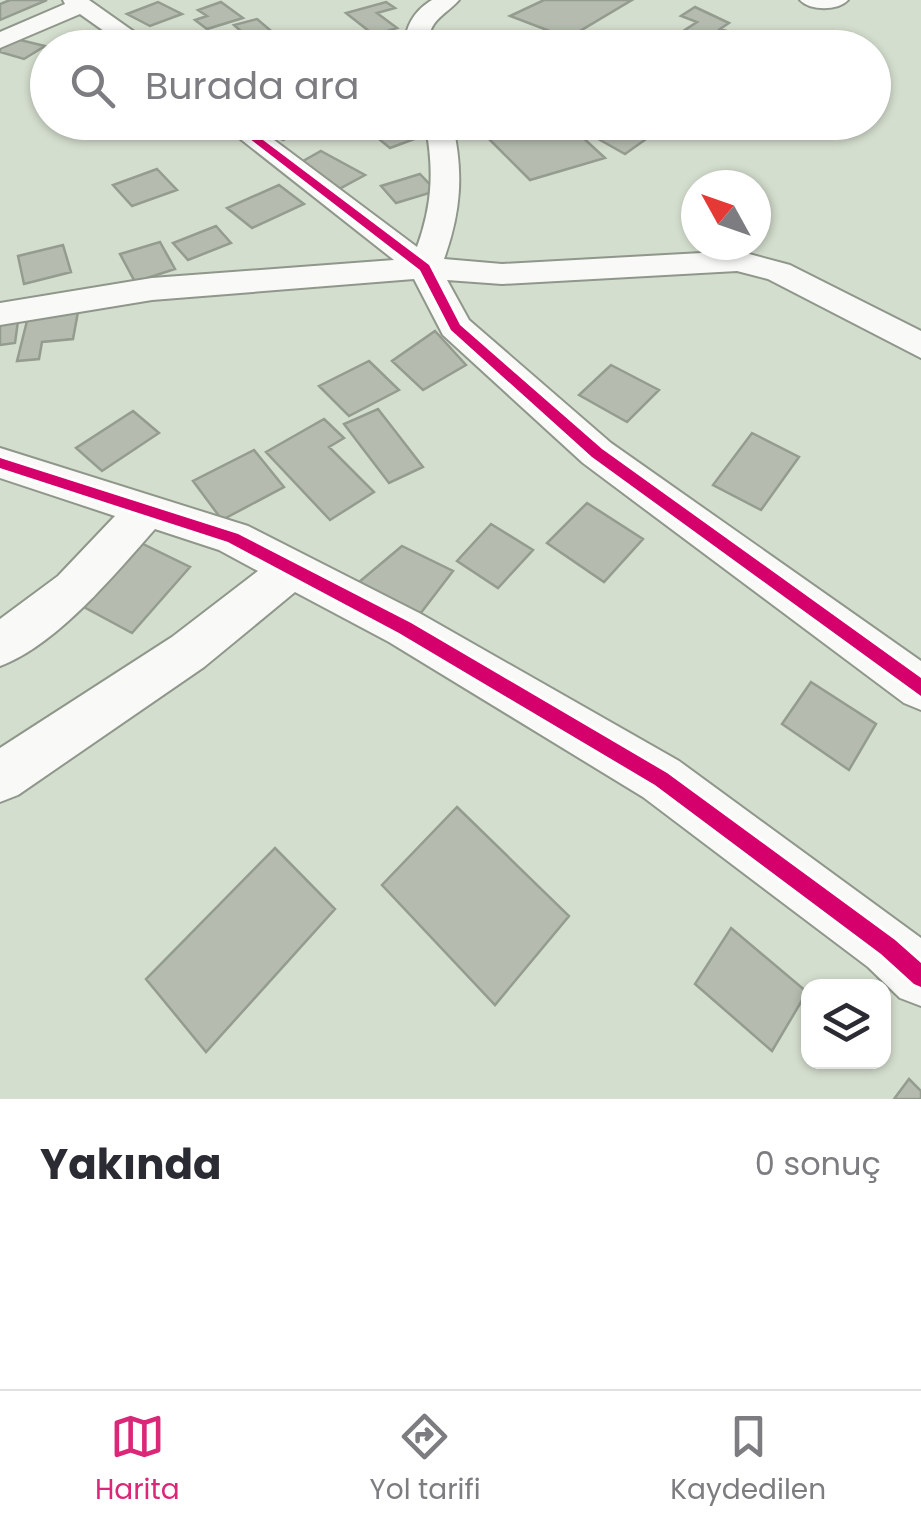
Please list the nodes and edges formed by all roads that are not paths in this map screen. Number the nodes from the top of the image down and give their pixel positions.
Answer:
1 (448, 0) edge
2 (811, 0) edge
3 (837, 0) edge
4 (78, 2) edge
5 (119, 30) edge
6 (419, 30) edge
7 (0, 41) edge
8 (256, 140) edge
9 (442, 140) edge
10 (425, 268) junction
11 (0, 314) edge
12 (921, 346) edge
13 (0, 463) edge
14 (148, 510) junction
15 (291, 570) junction
16 (0, 646) edge
17 (921, 688) edge
18 (0, 776) edge
19 (921, 977) edge

1 - 6 street
2 - 3 street
4 - 5 street
4 - 7 street
8 - 10 street
9 - 10 street
10 - 11 street
10 - 12 street
10 - 17 street
13 - 14 street
14 - 15 street
14 - 16 street
15 - 18 street
15 - 19 street

